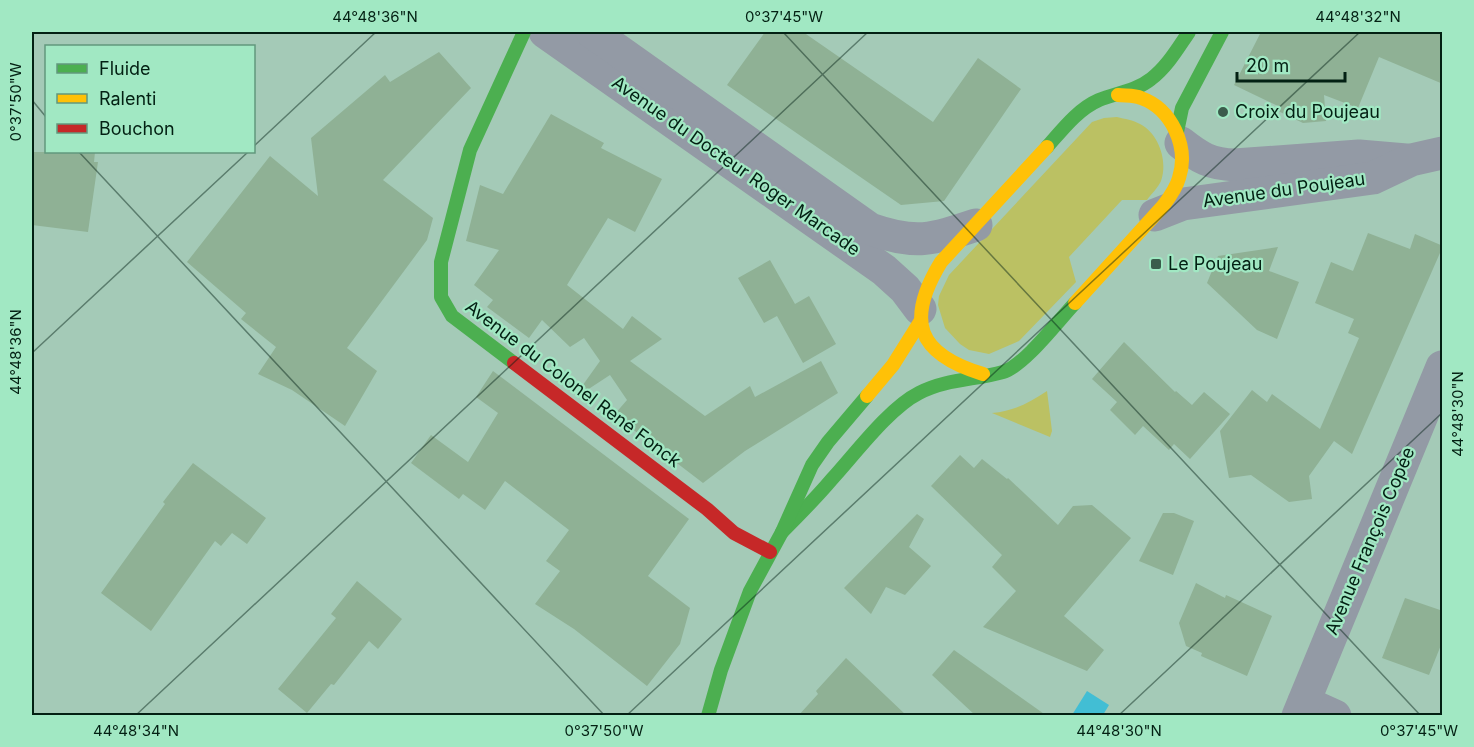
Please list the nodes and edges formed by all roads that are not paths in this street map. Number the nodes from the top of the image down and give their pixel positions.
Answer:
1 (524, 32) edge
2 (545, 32) edge
3 (592, 32) edge
4 (1189, 32) edge
5 (1222, 32) edge
6 (1119, 95) junction
7 (1179, 137) junction
8 (1443, 153) edge
9 (1411, 160) junction
10 (1155, 215) junction
11 (976, 225) junction
12 (920, 316) junction
13 (1443, 367) edge
14 (983, 374) junction
15 (1434, 412) edge
16 (782, 532) junction
17 (770, 552) junction
18 (1301, 709) edge
19 (708, 716) edge
20 (1335, 716) edge

1 - 17 main road, Avenue du Colonel René Fonck
2 - 12 street, Avenue du Docteur Roger Marcade
3 - 11 street, Avenue du Docteur Roger Marcade
4 - 6 main road
5 - 7 main road
6 - 7 main road
6 - 11 main road
7 - 9 street, Avenue du Poujeau
7 - 10 main road
8 - 9 street, Avenue du Poujeau
9 - 10 street, Avenue du Poujeau
10 - 14 main road
11 - 12 main road
12 - 14 main road
12 - 16 main road
13 - 15 street, Avenue François Copée
14 - 16 main road
15 - 18 street, Avenue François Copée
16 - 17 main road
17 - 19 main road
18 - 20 street

